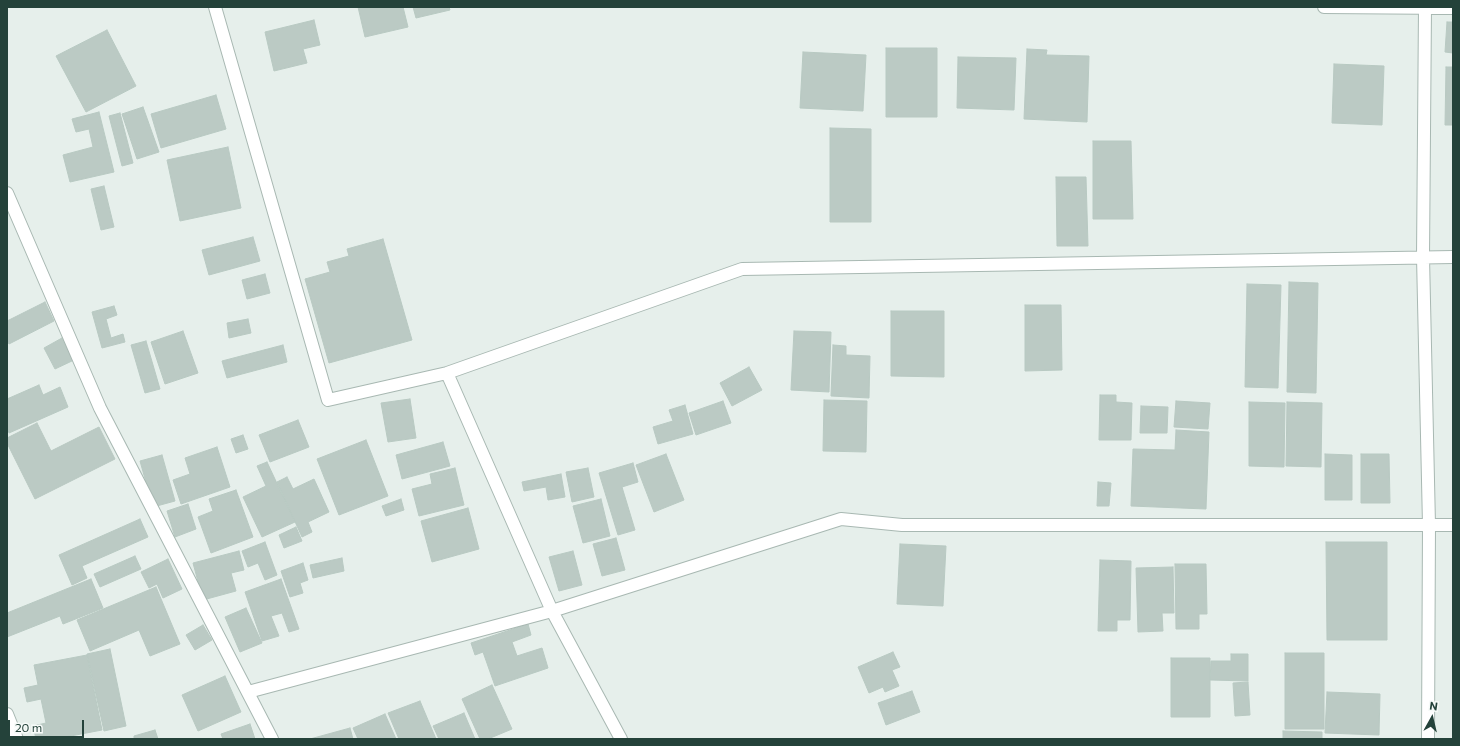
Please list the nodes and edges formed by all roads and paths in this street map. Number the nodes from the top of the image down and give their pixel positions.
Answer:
1 (215, 7) edge
2 (1324, 7) edge
3 (1424, 7) edge
4 (1453, 8) edge
5 (7, 192) edge
6 (1424, 257) junction
7 (1453, 257) edge
8 (446, 373) junction
9 (1429, 525) junction
10 (1453, 526) edge
11 (552, 611) junction
12 (248, 692) junction
13 (7, 714) edge
14 (17, 739) edge
15 (272, 739) edge
16 (621, 739) edge
17 (1428, 739) edge

1 - 8 street
2 - 3 street
3 - 4 street
3 - 6 street
5 - 12 street
6 - 7 street
6 - 8 street
6 - 9 street
8 - 11 street
9 - 10 street
9 - 11 street
9 - 17 street
11 - 12 street
11 - 16 street
12 - 15 street
13 - 14 street

